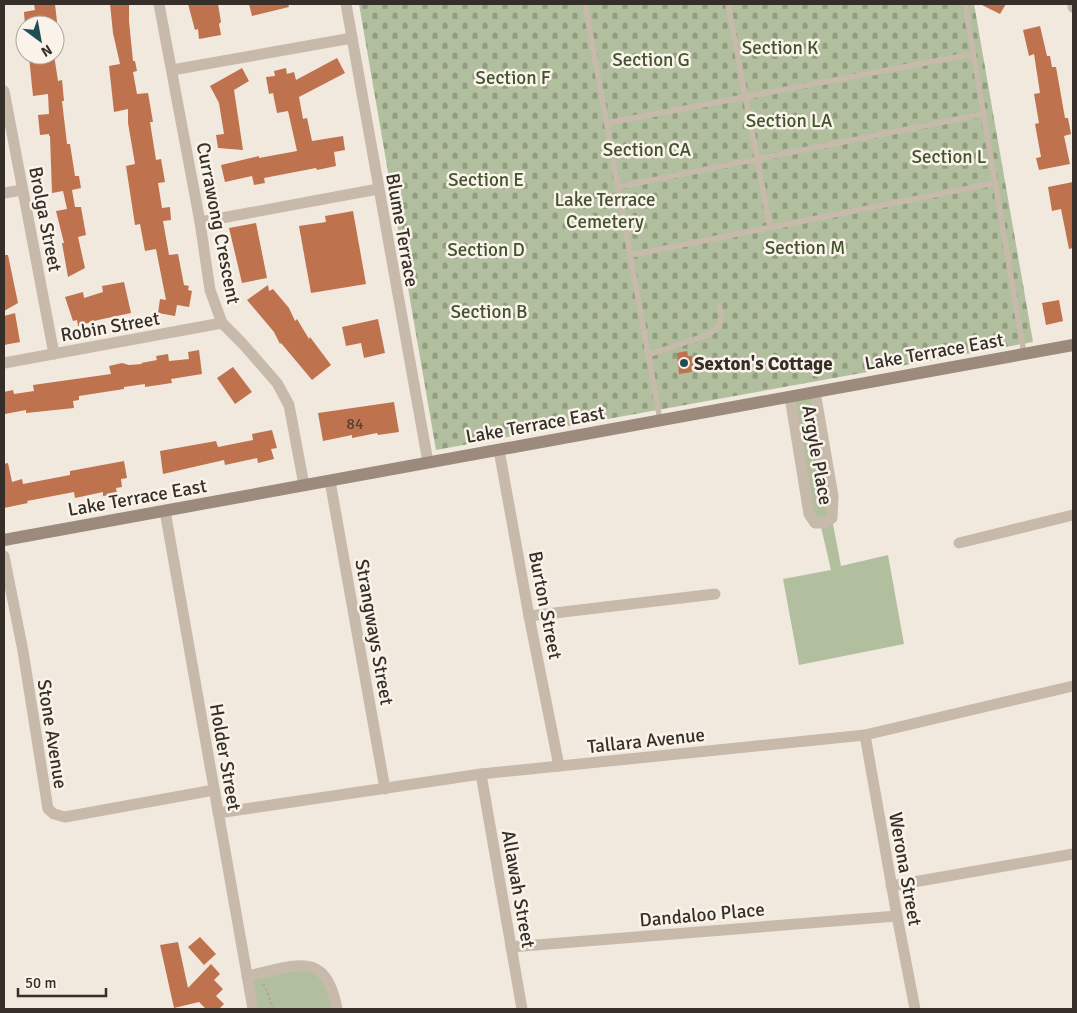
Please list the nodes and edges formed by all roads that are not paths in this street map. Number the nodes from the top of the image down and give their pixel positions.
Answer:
1 (160, 4) edge
2 (346, 4) edge
3 (585, 4) edge
4 (728, 4) edge
5 (965, 4) edge
6 (352, 38) junction
7 (973, 54) junction
8 (172, 70) junction
9 (4, 91) edge
10 (745, 97) junction
11 (983, 114) junction
12 (607, 123) junction
13 (756, 159) junction
14 (995, 183) junction
15 (618, 187) junction
16 (378, 189) junction
17 (22, 190) junction
18 (4, 193) edge
19 (200, 222) junction
20 (770, 227) junction
21 (631, 255) junction
22 (720, 306) dead end
23 (222, 323) junction
24 (1073, 345) edge
25 (54, 354) junction
26 (1024, 354) junction
27 (648, 355) junction
28 (4, 363) edge
29 (814, 392) junction
30 (790, 396) junction
31 (660, 420) junction
32 (499, 450) junction
33 (428, 462) junction
34 (330, 481) junction
35 (304, 485) junction
36 (165, 510) junction
37 (1073, 516) edge
38 (4, 540) edge
39 (959, 543) dead end
40 (4, 556) edge
41 (715, 594) dead end
42 (529, 616) junction
43 (1073, 686) edge
44 (865, 735) junction
45 (559, 766) junction
46 (481, 774) junction
47 (385, 789) junction
48 (214, 790) junction
49 (218, 813) junction
50 (1073, 854) edge
51 (891, 886) junction
52 (897, 916) junction
53 (511, 947) junction
54 (251, 976) junction
55 (253, 1009) edge
56 (337, 1009) edge
57 (522, 1009) edge
58 (915, 1009) edge

1 - 8 street, Currawong Crescent
2 - 6 street, Blume Terrace
3 - 12 lane
4 - 10 lane
5 - 7 lane
6 - 8 street
6 - 16 street, Blume Terrace
7 - 10 lane
7 - 11 lane
8 - 19 street, Currawong Crescent
9 - 17 street, Brolga Street
10 - 12 lane
10 - 13 lane
11 - 13 lane
11 - 14 lane
12 - 15 lane
13 - 15 lane
13 - 20 lane
14 - 20 lane
14 - 26 lane
15 - 21 lane
16 - 19 street
16 - 33 street, Blume Terrace
17 - 18 street
17 - 25 street, Brolga Street
19 - 23 street, Currawong Crescent
20 - 21 lane
21 - 27 lane
22 - 27 lane
23 - 25 street, Robin Street
23 - 35 street, Currawong Crescent
24 - 26 street, Lake Terrace East
25 - 28 street, Robin Street
26 - 29 street, Lake Terrace East
27 - 31 lane
29 - 30 street, Lake Terrace East
29 - 30 street, Argyle Place
30 - 31 street, Lake Terrace East
31 - 32 street, Lake Terrace East
32 - 33 street, Lake Terrace East
32 - 42 street, Burton Street
33 - 34 street, Lake Terrace East
34 - 35 street, Lake Terrace East
34 - 47 street, Strangways Street
35 - 36 street, Lake Terrace East
36 - 38 street, Lake Terrace East
36 - 48 street, Holder Street
37 - 39 street
40 - 48 street, Stone Avenue
41 - 42 street
42 - 45 street, Burton Street
43 - 44 street, Tallara Avenue
44 - 45 street, Tallara Avenue
44 - 51 street, Werona Street
45 - 46 street, Tallara Avenue
46 - 47 street, Tallara Avenue
46 - 53 street, Allawah Street
47 - 49 street, Tallara Avenue
48 - 49 street, Holder Street
49 - 54 street, Holder Street
50 - 51 street
51 - 52 street, Werona Street
52 - 53 street, Dandaloo Place
52 - 58 street, Werona Street
53 - 57 street, Allawah Street
54 - 55 street, Holder Street
54 - 56 street

